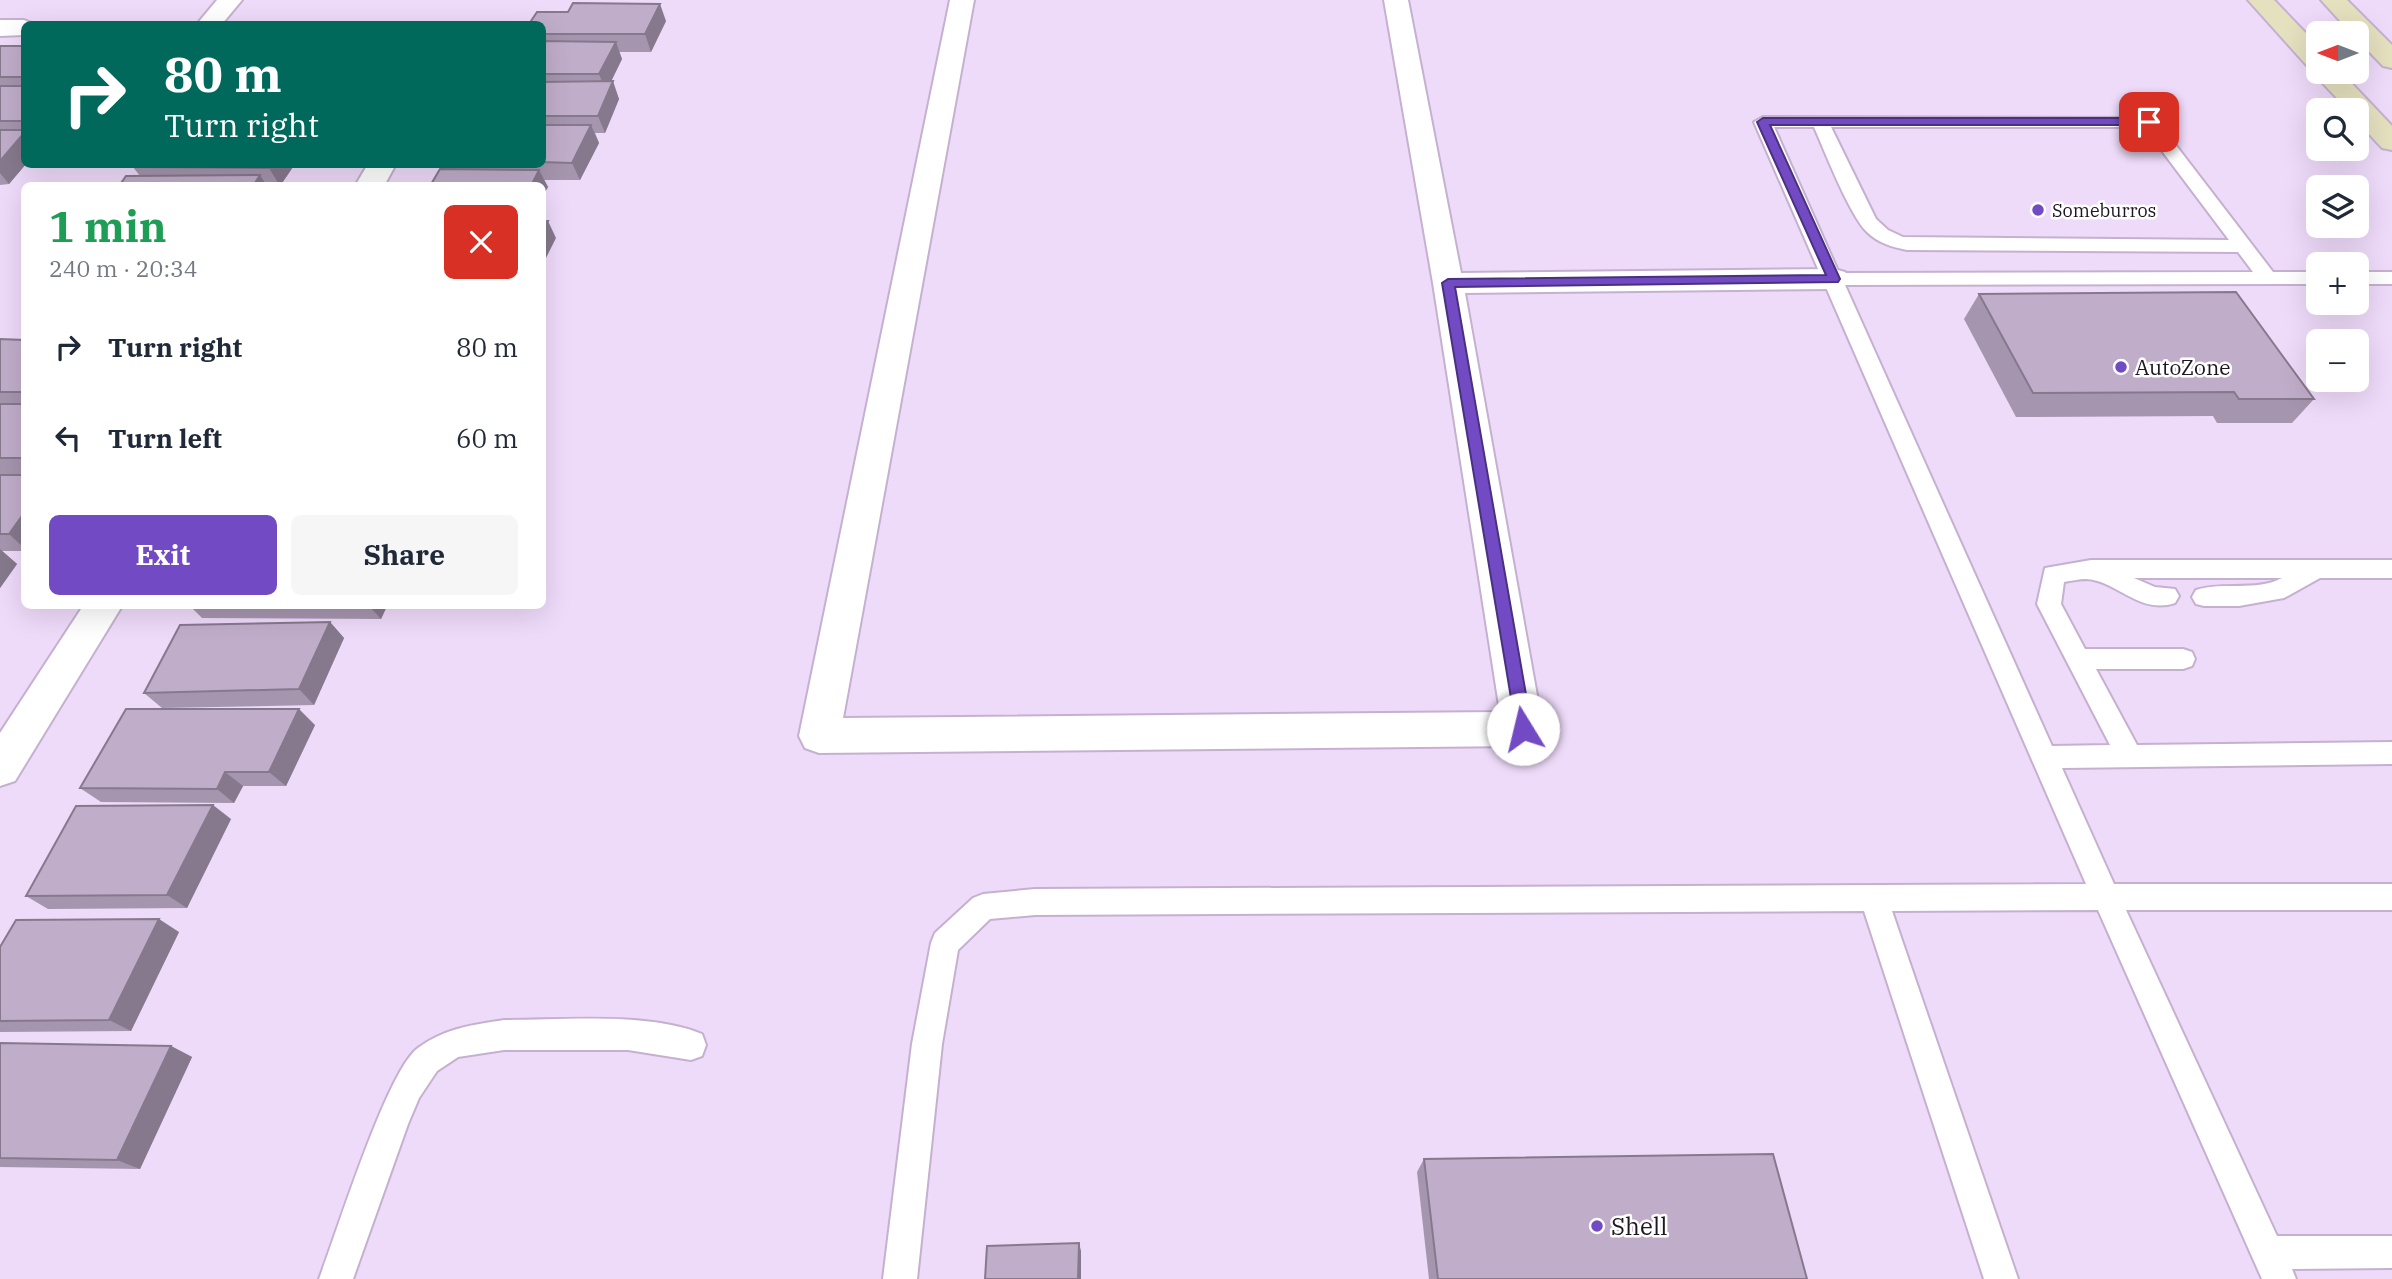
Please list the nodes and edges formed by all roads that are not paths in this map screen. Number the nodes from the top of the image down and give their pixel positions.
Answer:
1 (230, 0) edge
2 (962, 0) edge
3 (1396, 0) edge
4 (2260, 0) edge
5 (2333, 0) edge
6 (212, 21) edge
7 (0, 28) edge
8 (21, 28) edge
9 (2306, 49) edge
10 (2392, 60) edge
11 (2338, 84) edge
12 (1820, 122) junction
13 (2392, 142) edge
14 (2244, 246) junction
15 (2267, 277) junction
16 (2306, 278) edge
17 (2369, 278) edge
18 (2392, 278) edge
19 (1834, 279) junction
20 (1448, 283) junction
21 (2317, 568) junction
22 (2087, 569) junction
23 (2392, 569) edge
24 (2167, 596) dead end
25 (2204, 597) dead end
26 (101, 609) edge
27 (2078, 659) junction
28 (2183, 659) dead end
29 (2392, 753) edge
30 (2129, 755) junction
31 (2044, 757) junction
32 (0, 768) edge
33 (2106, 897) junction
34 (2392, 897) edge
35 (1874, 898) junction
36 (691, 1045) dead end
37 (2392, 1252) edge
38 (2273, 1266) edge
39 (336, 1279) edge
40 (900, 1279) edge
41 (2001, 1279) edge

1 - 6 street
2 - 20 street
3 - 20 street
4 - 9 main road
5 - 10 main road
7 - 8 street
11 - 13 main road
12 - 14 lane
12 - 14 lane
12 - 19 lane
14 - 15 lane
15 - 16 lane
15 - 19 lane
17 - 18 lane
19 - 20 street
19 - 31 lane
21 - 22 lane
21 - 23 lane
21 - 25 lane
22 - 24 lane
22 - 27 lane
26 - 32 street
27 - 28 lane
27 - 30 lane
29 - 30 lane
30 - 31 lane
31 - 33 lane
33 - 34 lane
33 - 35 lane
33 - 38 lane
35 - 40 lane
35 - 41 lane
36 - 39 lane
37 - 38 lane

